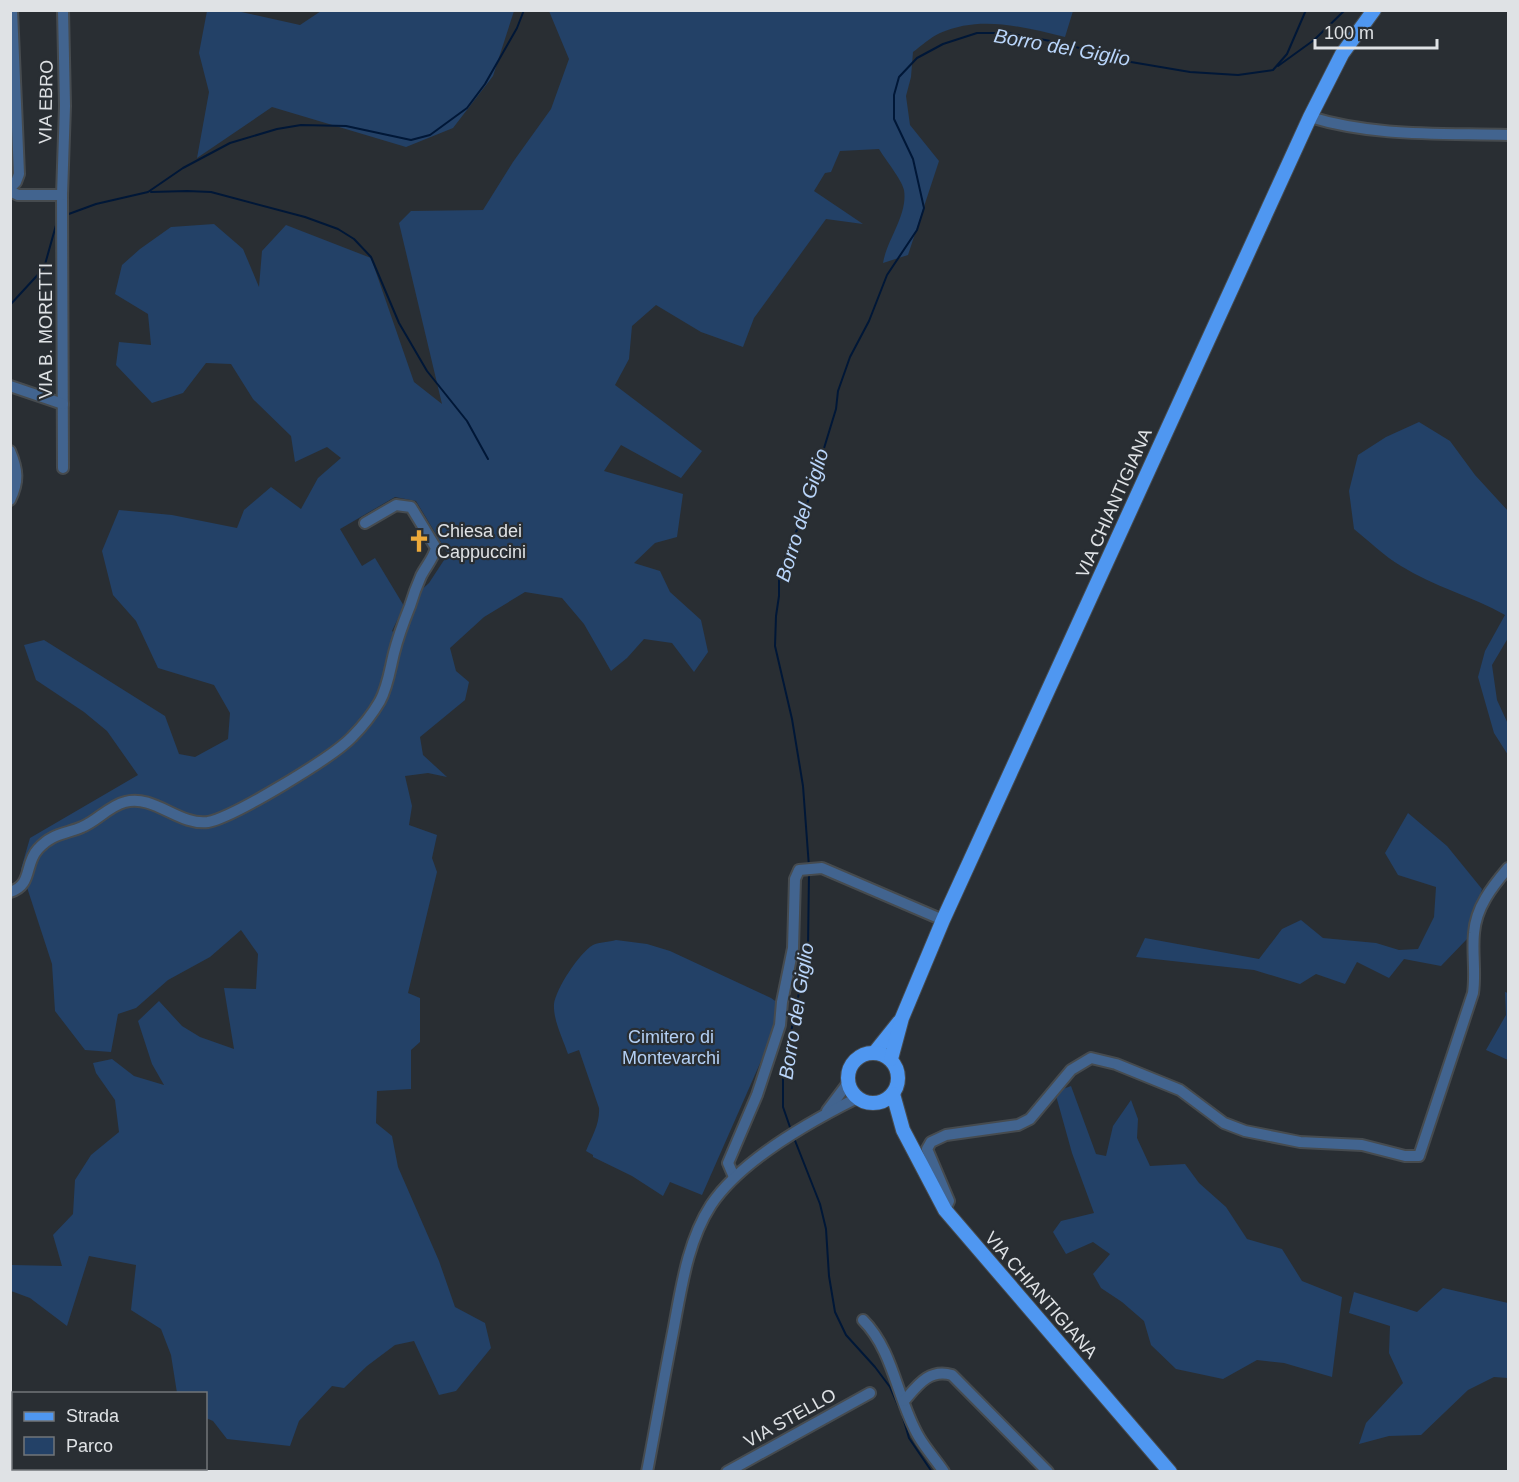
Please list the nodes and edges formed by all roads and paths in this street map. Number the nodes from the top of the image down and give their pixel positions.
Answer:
1 (12, 10) edge
2 (63, 10) edge
3 (1374, 10) edge
4 (1310, 117) junction
5 (1509, 135) edge
6 (10, 189) edge
7 (62, 195) junction
8 (10, 387) edge
9 (63, 404) junction
10 (10, 451) edge
11 (63, 468) dead end
12 (10, 500) edge
13 (365, 523) dead end
14 (1509, 868) edge
15 (10, 892) edge
16 (943, 920) junction
17 (902, 1018) junction
18 (875, 1052) junction
19 (891, 1059) junction
20 (848, 1083) junction
21 (893, 1094) junction
22 (857, 1098) junction
23 (876, 1103) junction
24 (826, 1114) junction
25 (903, 1130) junction
26 (734, 1177) junction
27 (945, 1210) junction
28 (863, 1320) dead end
29 (870, 1393) dead end
30 (904, 1401) junction
31 (647, 1472) edge
32 (727, 1472) edge
33 (944, 1472) edge
34 (1048, 1472) edge
35 (1170, 1472) edge

1 - 6 street
2 - 7 street, VIA EBRO
3 - 4 main road, VIA CHIANTIGIANA
4 - 5 street
4 - 16 main road, VIA CHIANTIGIANA
6 - 7 street
7 - 9 street, VIA B. MORETTI
8 - 9 street
9 - 11 street, VIA B. MORETTI
10 - 12 street
13 - 15 street
14 - 27 street
16 - 17 main road, VIA CHIANTIGIANA
16 - 26 street
17 - 18 main road, VIA CHIANTIGIANA
17 - 19 main road, VIA CHIANTIGIANA
18 - 19 main road
18 - 20 main road, VIA CHIANTIGIANA
19 - 21 main road, VIA CHIANTIGIANA
20 - 22 main road
20 - 24 street
21 - 23 main road
21 - 25 main road, VIA CHIANTIGIANA
22 - 23 main road
22 - 24 street
23 - 25 main road, VIA CHIANTIGIANA
24 - 26 street
25 - 27 main road, VIA CHIANTIGIANA
26 - 31 street
27 - 35 main road, VIA CHIANTIGIANA
28 - 30 street
29 - 32 street, VIA STELLO
30 - 33 street
30 - 34 street

